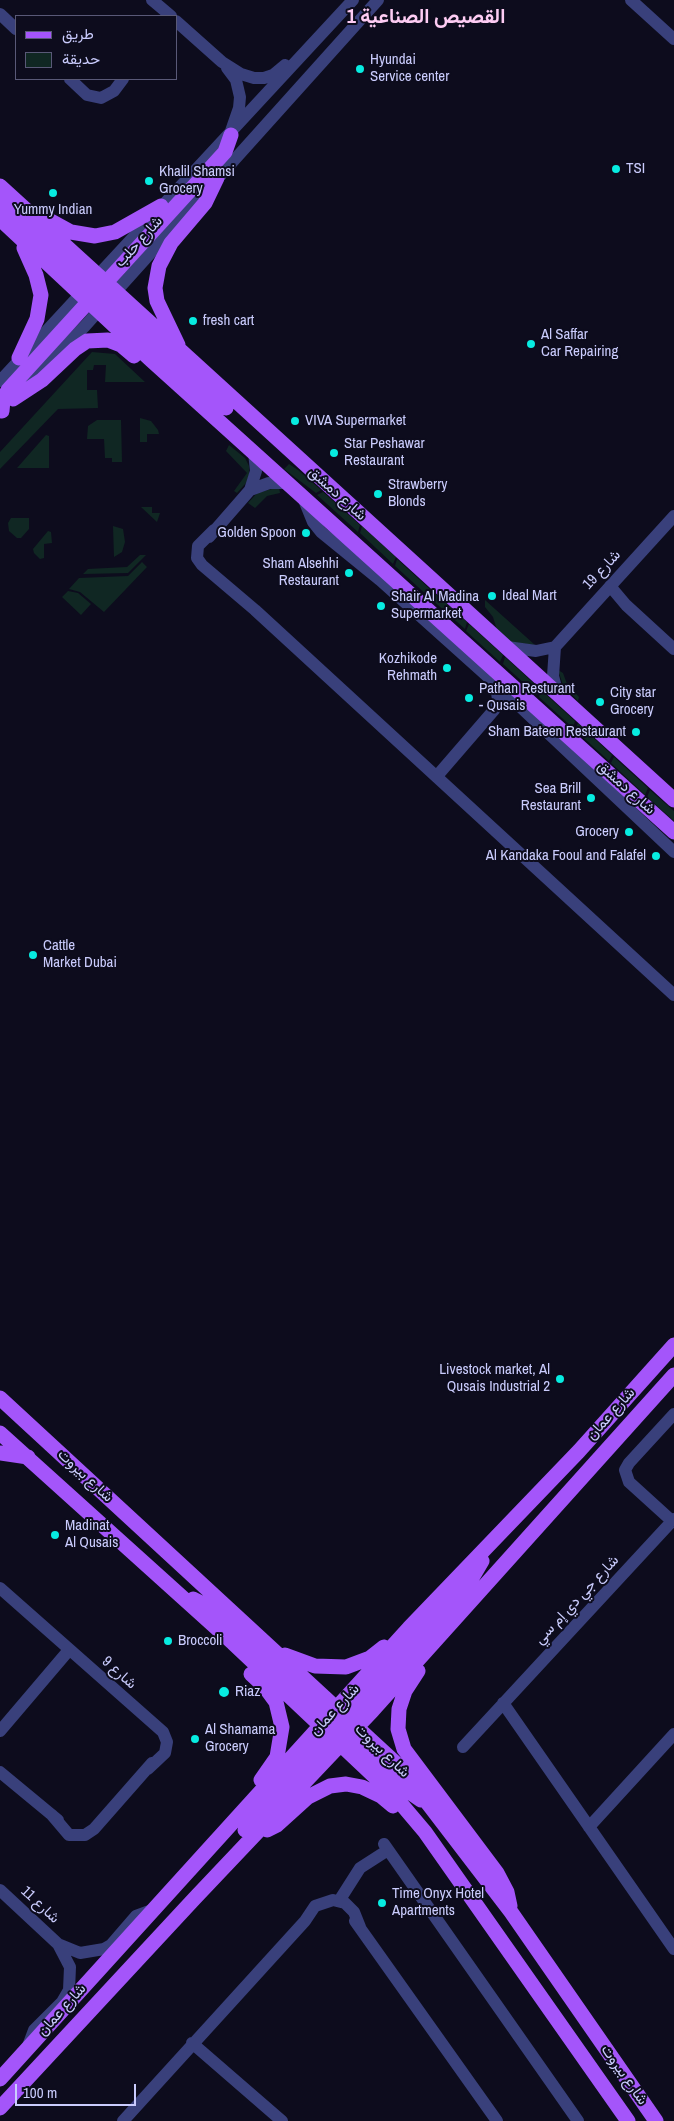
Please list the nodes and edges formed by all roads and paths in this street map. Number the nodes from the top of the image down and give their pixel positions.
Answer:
1 (152, 0) edge
2 (353, 0) edge
3 (378, 0) edge
4 (638, 2) edge
5 (0, 14) edge
6 (169, 15) edge
7 (178, 23) edge
8 (15, 28) edge
9 (674, 39) edge
10 (303, 56) junction
11 (222, 62) junction
12 (122, 80) edge
13 (74, 82) edge
14 (230, 135) junction
15 (217, 178) junction
16 (0, 186) edge
17 (0, 204) edge
18 (161, 206) junction
19 (28, 211) junction
20 (0, 220) edge
21 (19, 238) junction
22 (97, 293) junction
23 (183, 355) junction
24 (19, 358) junction
25 (151, 360) junction
26 (0, 381) edge
27 (13, 399) junction
28 (1, 412) edge
29 (282, 444) junction
30 (254, 452) junction
31 (305, 465) junction
32 (326, 466) dead end
33 (289, 483) junction
34 (250, 490) junction
35 (302, 495) junction
36 (674, 516) edge
37 (608, 588) junction
38 (555, 646) junction
39 (506, 648) junction
40 (674, 650) edge
41 (496, 684) junction
42 (558, 696) junction
43 (522, 710) junction
44 (492, 715) junction
45 (437, 776) junction
46 (674, 800) edge
47 (674, 832) edge
48 (674, 852) edge
49 (674, 995) edge
50 (674, 1345) edge
51 (674, 1375) edge
52 (0, 1398) edge
53 (674, 1414) edge
54 (0, 1433) edge
55 (0, 1453) edge
56 (28, 1457) junction
57 (673, 1520) edge
58 (490, 1542) junction
59 (2, 1594) edge
60 (180, 1595) junction
61 (409, 1628) junction
62 (434, 1641) junction
63 (233, 1643) junction
64 (69, 1650) junction
65 (277, 1652) junction
66 (503, 1703) junction
67 (339, 1726) junction
68 (1, 1728) edge
69 (674, 1734) edge
70 (463, 1747) dead end
71 (1, 1772) edge
72 (248, 1807) junction
73 (589, 1827) junction
74 (425, 1832) junction
75 (254, 1835) junction
76 (0, 1890) edge
77 (194, 1899) junction
78 (339, 1901) junction
79 (155, 1909) junction
80 (511, 1912) junction
81 (304, 1921) junction
82 (360, 1927) junction
83 (672, 1941) edge
84 (58, 1944) junction
85 (195, 2040) junction
86 (28, 2048) junction
87 (0, 2079) edge
88 (0, 2108) edge
89 (123, 2121) edge
90 (282, 2121) edge
91 (496, 2121) edge
92 (578, 2121) edge
93 (628, 2121) edge
94 (656, 2121) edge

1 - 6 street
2 - 10 street, شارع حلب
3 - 15 street, شارع حلب
4 - 9 street
5 - 8 street
7 - 11 street
10 - 11 street
10 - 14 street, شارع حلب
11 - 14 street
12 - 13 street
14 - 18 street, شارع حلب
14 - 22 main road
15 - 22 street, شارع حلب
15 - 23 main road
16 - 19 main road, شارع دمشق
17 - 22 main road
18 - 19 main road
18 - 22 street, شارع حلب
19 - 22 main road, شارع دمشق
20 - 21 main road, شارع دمشق
21 - 22 main road, شارع دمشق
21 - 24 main road
22 - 23 main road, شارع دمشق
22 - 24 street, شارع حلب
22 - 25 main road, شارع دمشق
22 - 27 street, شارع حلب
22 - 28 main road
22 - 29 main road
23 - 29 main road, شارع دمشق
24 - 26 street, شارع حلب
25 - 27 main road
25 - 30 main road, شارع دمشق
27 - 28 street, شارع حلب
29 - 31 main road, شارع دمشق
30 - 33 main road, شارع دمشق
30 - 34 street
31 - 32 main road
31 - 39 main road, شارع دمشق
33 - 34 street
33 - 35 main road, شارع دمشق
34 - 45 street
35 - 41 street
35 - 47 main road, شارع دمشق
36 - 37 street, شارع 19
37 - 38 street, شارع 19
37 - 40 street
38 - 39 street
38 - 42 street
39 - 42 main road, شارع دمشق
41 - 43 street
41 - 44 street
42 - 46 main road, شارع دمشق
43 - 44 street
43 - 48 street
44 - 45 street
45 - 49 street
50 - 58 main road, شارع عمان
51 - 62 main road, شارع عمان
52 - 65 main road, شارع بيروت
53 - 57 street
54 - 56 main road, شارع بيروت
55 - 56 main road
56 - 60 main road, شارع بيروت
57 - 66 street, شارع جي دي إم سي
58 - 61 main road, شارع عمان
58 - 67 main road
59 - 64 street, شارع 9
60 - 63 main road, شارع بيروت
60 - 67 main road
61 - 65 main road
61 - 67 main road, شارع عمان
62 - 67 main road, شارع عمان
62 - 80 main road
63 - 67 main road, شارع بيروت
63 - 72 main road
64 - 68 street
64 - 71 street, شارع 9
65 - 67 main road, شارع بيروت
66 - 70 street, شارع جي دي إم سي
66 - 73 street
67 - 72 main road, شارع عمان
67 - 74 main road, شارع بيروت
67 - 75 main road, شارع عمان
67 - 77 main road
67 - 80 main road, شارع بيروت
69 - 73 street
72 - 79 main road, شارع عمان
73 - 83 street
74 - 75 main road
74 - 93 main road, شارع بيروت
75 - 77 main road, شارع عمان
76 - 84 street, شارع 11
77 - 88 main road, شارع عمان
78 - 81 street
78 - 82 street
78 - 92 street
79 - 84 street, شارع 11
79 - 86 main road, شارع عمان
80 - 94 main road, شارع بيروت
81 - 82 street
81 - 85 street
82 - 91 street
84 - 86 street, شارع 11
85 - 89 street
85 - 90 street
86 - 87 main road, شارع عمان

